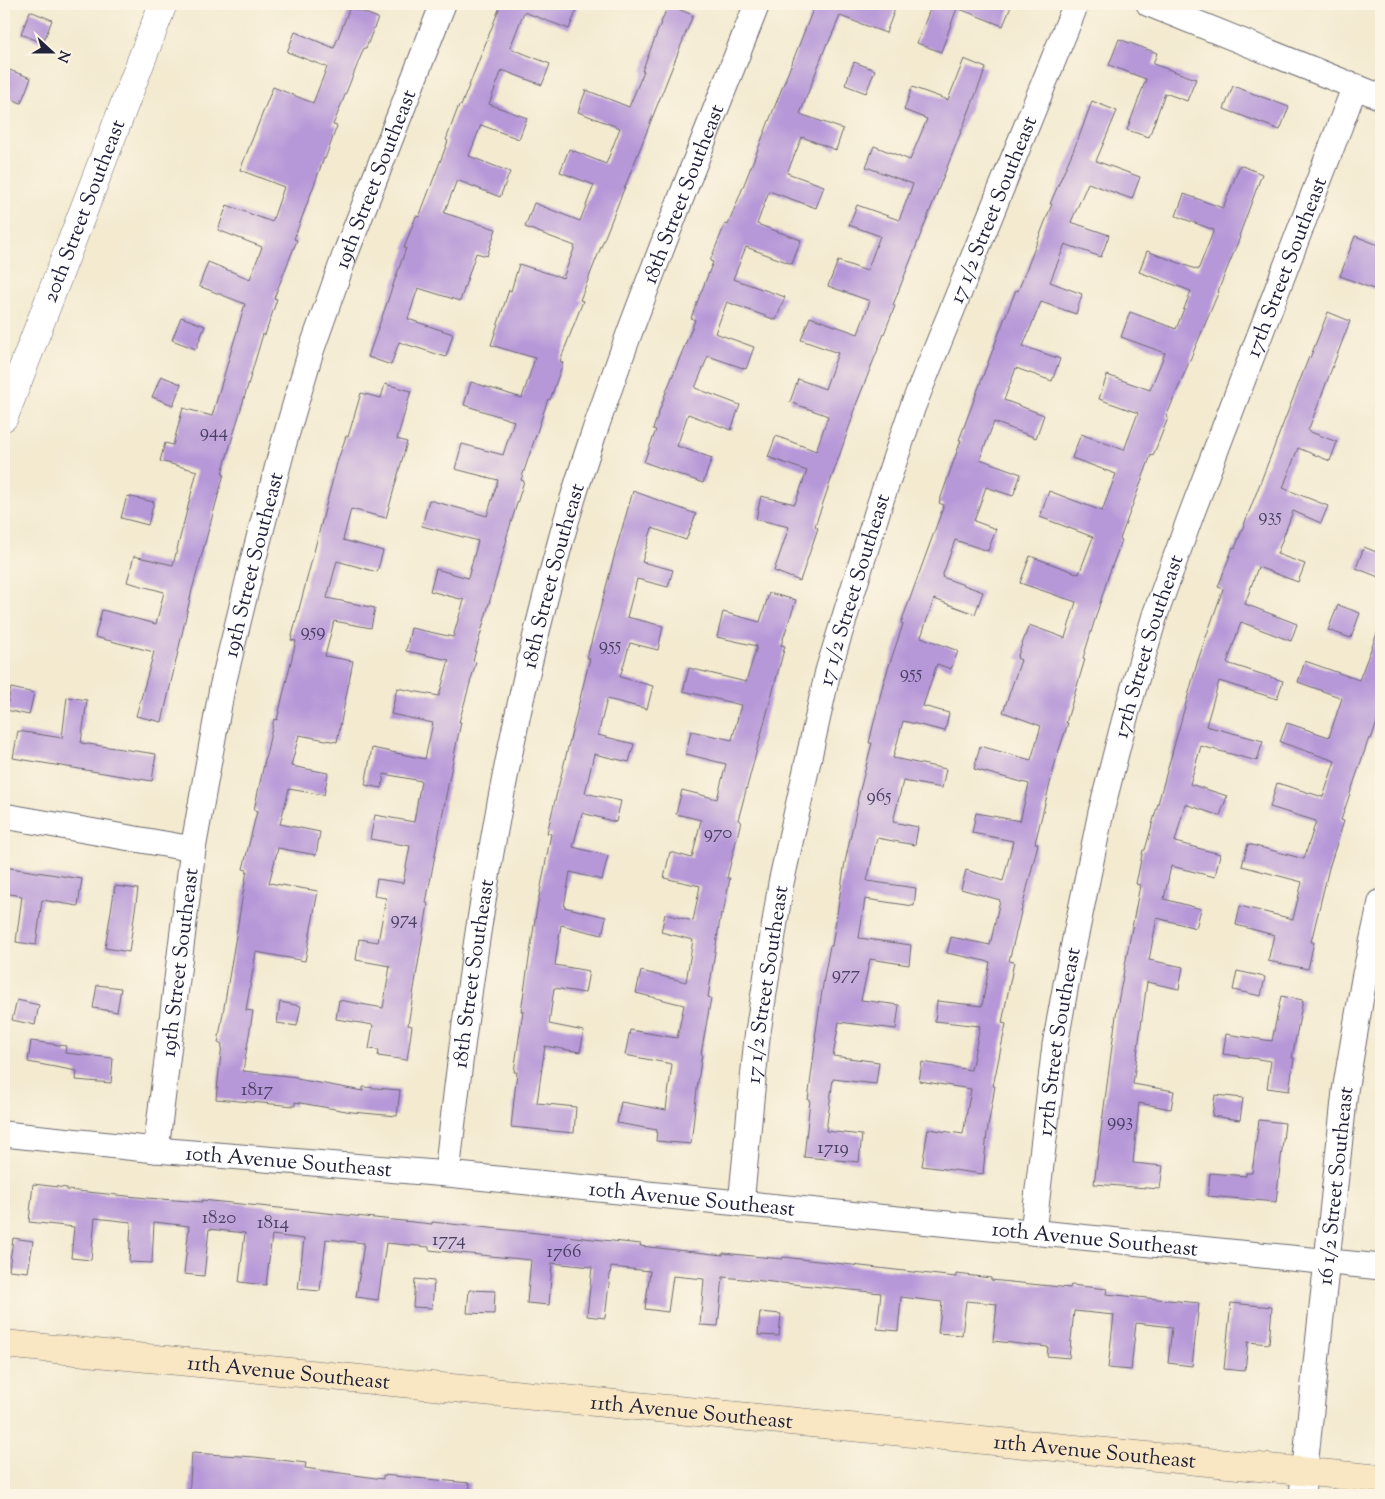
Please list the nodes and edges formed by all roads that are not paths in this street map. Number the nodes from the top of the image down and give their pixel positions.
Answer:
1 (162, 4) edge
2 (443, 4) edge
3 (757, 4) edge
4 (1076, 4) edge
5 (1149, 4) edge
6 (1356, 86) junction
7 (1381, 96) edge
8 (4, 417) edge
9 (4, 816) edge
10 (193, 848) junction
11 (1381, 902) edge
12 (4, 1134) edge
13 (156, 1150) junction
14 (447, 1174) junction
15 (741, 1204) junction
16 (1033, 1232) junction
17 (1327, 1261) junction
18 (1381, 1267) edge
19 (4, 1344) edge
20 (1381, 1479) edge
21 (1303, 1483) edge

1 - 8 street, 20th Street Southeast
2 - 10 street, 19th Street Southeast
3 - 14 street, 18th Street Southeast
4 - 15 street, 17 1/2 Street Southeast
5 - 6 street
6 - 7 street
6 - 16 street, 17th Street Southeast
9 - 10 street
10 - 13 street, 19th Street Southeast
11 - 17 street, 16 1/2 Street Southeast
12 - 13 street, 10th Avenue Southeast
13 - 14 street, 10th Avenue Southeast
14 - 15 street, 10th Avenue Southeast
15 - 16 street, 10th Avenue Southeast
16 - 17 street, 10th Avenue Southeast
17 - 18 street, 10th Avenue Southeast
17 - 21 street, 16 1/2 Street Southeast
19 - 21 main road, 11th Avenue Southeast
20 - 21 main road, 11th Avenue Southeast

